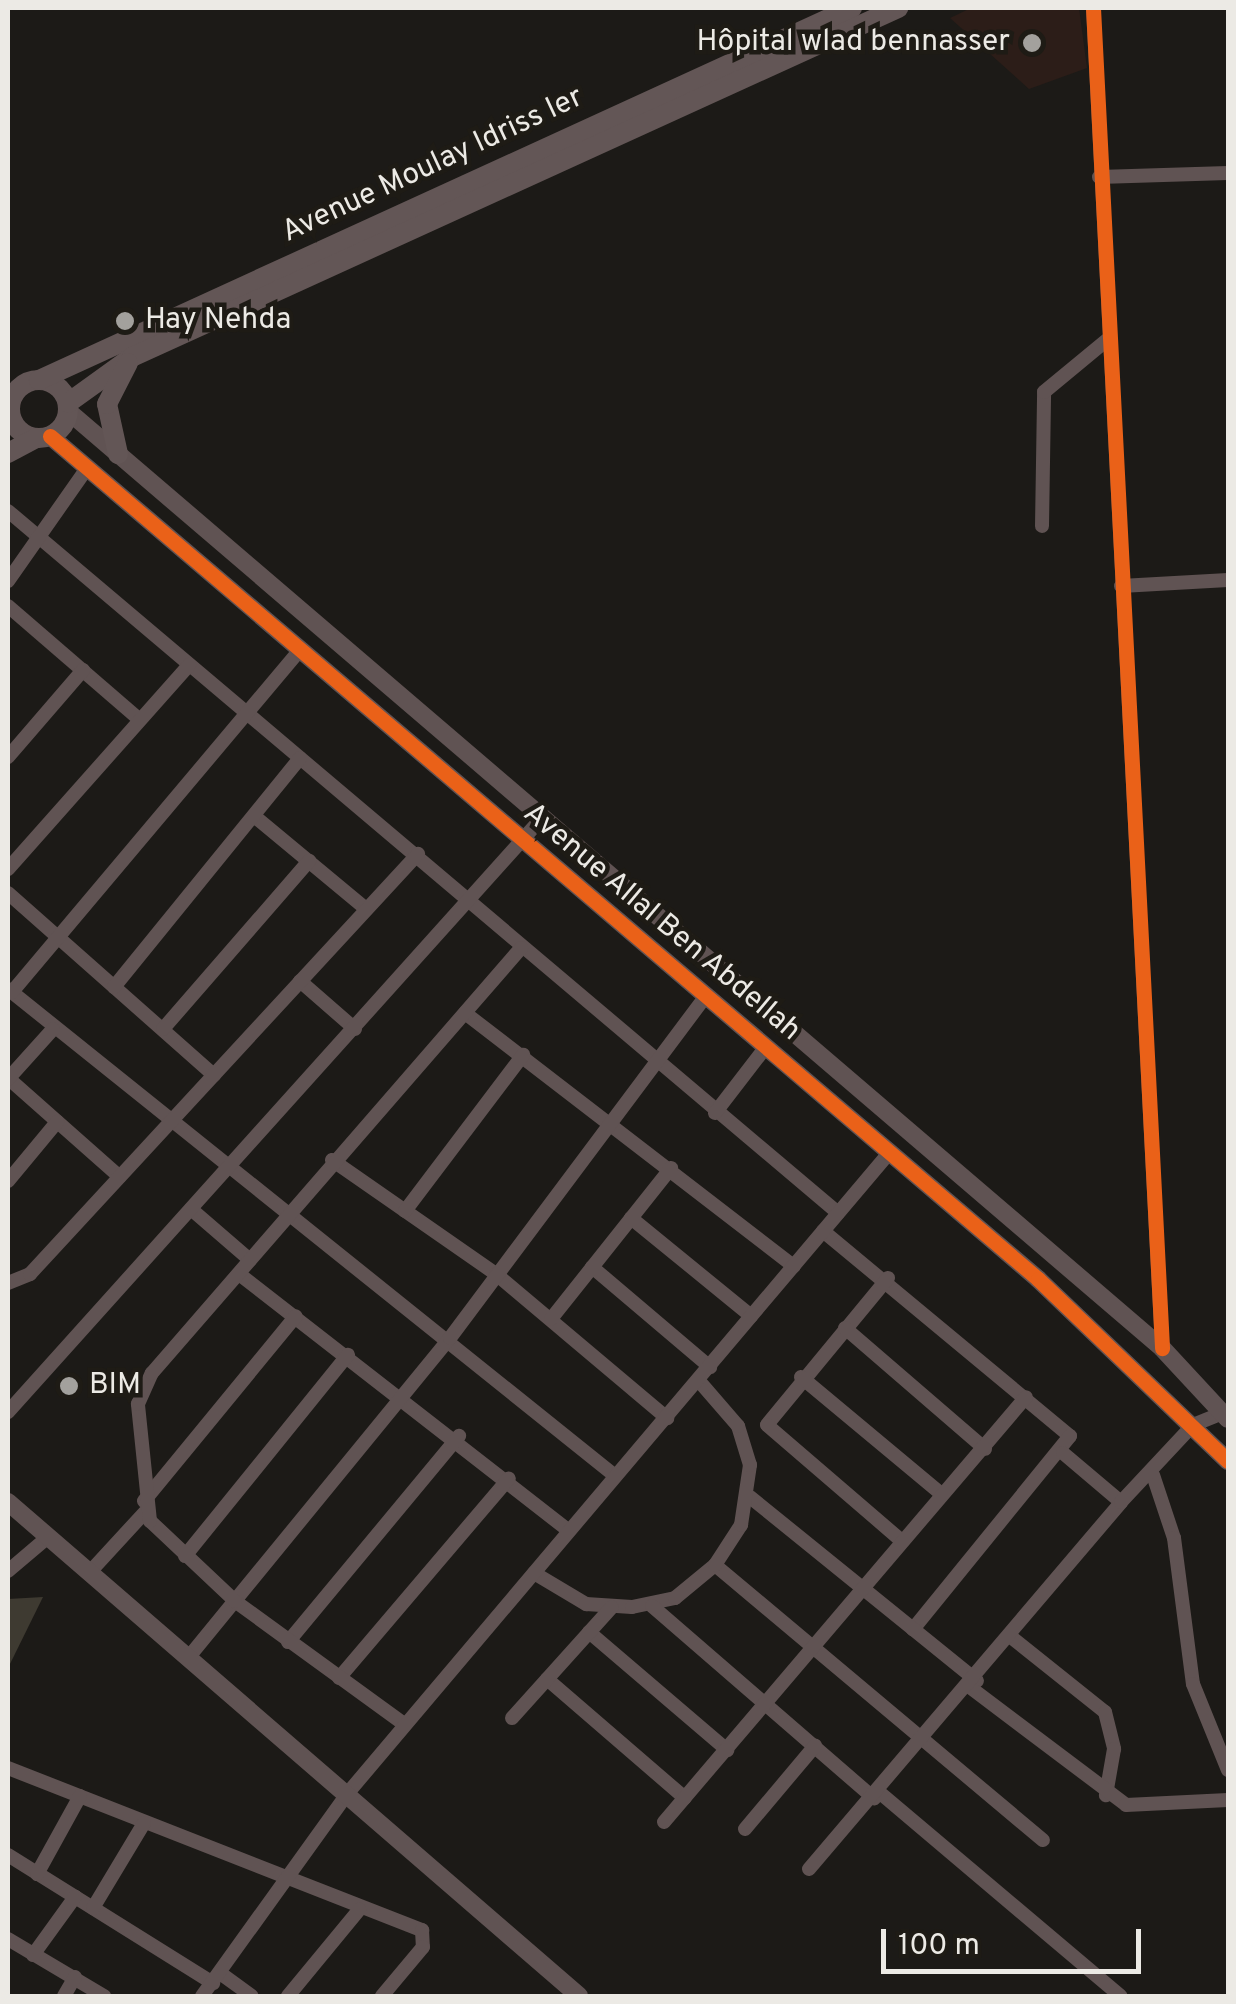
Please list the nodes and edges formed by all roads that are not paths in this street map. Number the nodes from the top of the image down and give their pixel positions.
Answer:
1 (852, 8) edge
2 (898, 8) edge
3 (1094, 8) edge
4 (1228, 173) edge
5 (1100, 177) junction
6 (1108, 339) junction
7 (132, 357) junction
8 (24, 379) edge
9 (68, 407) junction
10 (9, 414) edge
11 (43, 437) junction
12 (8, 453) edge
13 (118, 454) junction
14 (87, 468) junction
15 (8, 511) edge
16 (1042, 526) dead end
17 (37, 532) junction
18 (1228, 580) edge
19 (8, 581) edge
20 (1120, 586) junction
21 (8, 606) edge
22 (300, 650) junction
23 (189, 666) junction
24 (82, 670) junction
25 (245, 714) junction
26 (140, 720) junction
27 (8, 757) edge
28 (300, 758) junction
29 (254, 816) junction
30 (540, 819) junction
31 (523, 841) junction
32 (418, 854) junction
33 (309, 861) junction
34 (8, 869) edge
35 (8, 894) edge
36 (471, 902) junction
37 (365, 908) junction
38 (58, 939) junction
39 (521, 948) junction
40 (300, 981) junction
41 (114, 987) junction
42 (10, 990) edge
43 (705, 997) junction
44 (465, 1012) junction
45 (53, 1029) junction
46 (163, 1029) junction
47 (355, 1029) junction
48 (765, 1048) junction
49 (523, 1054) junction
50 (654, 1061) junction
51 (214, 1075) junction
52 (8, 1079) edge
53 (715, 1112) junction
54 (608, 1120) junction
55 (57, 1122) junction
56 (170, 1124) junction
57 (889, 1153) junction
58 (332, 1160) junction
59 (671, 1168) junction
60 (225, 1171) junction
61 (120, 1176) junction
62 (8, 1180) edge
63 (191, 1209) junction
64 (406, 1211) junction
65 (838, 1213) junction
66 (285, 1216) junction
67 (631, 1218) junction
68 (822, 1231) junction
69 (250, 1260) junction
70 (794, 1266) junction
71 (592, 1267) junction
72 (239, 1274) junction
73 (496, 1274) junction
74 (888, 1278) junction
75 (8, 1283) edge
76 (296, 1316) junction
77 (751, 1316) junction
78 (551, 1319) junction
79 (844, 1328) junction
80 (450, 1338) junction
81 (1162, 1348) junction
82 (348, 1356) junction
83 (710, 1367) junction
84 (802, 1377) junction
85 (699, 1381) junction
86 (402, 1394) junction
87 (1026, 1396) junction
88 (8, 1412) edge
89 (1227, 1414) edge
90 (667, 1418) junction
91 (1193, 1425) junction
92 (459, 1436) junction
93 (984, 1449) junction
94 (1063, 1454) junction
95 (1228, 1461) edge
96 (614, 1475) junction
97 (1152, 1475) junction
98 (509, 1478) junction
99 (940, 1493) junction
100 (750, 1497) junction
101 (8, 1502) edge
102 (1120, 1502) junction
103 (144, 1506) junction
104 (569, 1531) junction
105 (48, 1537) junction
106 (902, 1541) junction
107 (185, 1556) junction
108 (716, 1566) junction
109 (8, 1571) edge
110 (89, 1572) junction
111 (534, 1573) junction
112 (866, 1591) junction
113 (235, 1601) junction
114 (652, 1606) junction
115 (612, 1607) junction
116 (913, 1630) junction
117 (589, 1632) junction
118 (1012, 1637) junction
119 (288, 1642) junction
120 (815, 1651) junction
121 (188, 1658) junction
122 (339, 1678) junction
123 (547, 1679) junction
124 (974, 1685) junction
125 (768, 1704) junction
126 (512, 1718) dead end
127 (404, 1724) junction
128 (925, 1741) junction
129 (815, 1746) junction
130 (727, 1750) junction
131 (8, 1768) edge
132 (1228, 1770) edge
133 (347, 1794) junction
134 (876, 1795) junction
135 (1106, 1795) junction
136 (80, 1796) junction
137 (685, 1798) junction
138 (1228, 1800) edge
139 (664, 1822) dead end
140 (144, 1823) junction
141 (746, 1829) dead end
142 (1043, 1840) dead end
143 (8, 1855) edge
144 (809, 1870) dead end
145 (37, 1874) junction
146 (285, 1882) junction
147 (76, 1897) junction
148 (92, 1908) junction
149 (359, 1910) junction
150 (11, 1947) edge
151 (32, 1955) junction
152 (75, 1977) junction
153 (216, 1978) junction
154 (64, 1996) edge
155 (104, 1996) edge
156 (202, 1996) edge
157 (252, 1996) edge
158 (288, 1996) edge
159 (382, 1996) edge
160 (579, 1996) edge
161 (1120, 1996) edge

1 - 8 main road, Avenue Moulay Idriss Ier
2 - 7 main road, Avenue Moulay Idriss Ier
3 - 5 street
4 - 5 street
5 - 6 street
6 - 16 street
6 - 20 street
7 - 9 main road, Avenue Moulay Idriss Ier
7 - 13 main road
8 - 9 main road
8 - 10 main road
9 - 11 main road, Avenue Moulay Idriss Ier
9 - 13 street, Avenue Allal Ben Abdellah
10 - 11 main road
11 - 12 main road
11 - 14 street, Avenue Allal Ben Abdellah
13 - 30 street, Avenue Allal Ben Abdellah
14 - 17 street
14 - 22 street, Avenue Allal Ben Abdellah
15 - 17 street
17 - 19 street
17 - 23 street
18 - 20 street
20 - 81 street
21 - 24 street
22 - 25 street
22 - 31 street, Avenue Allal Ben Abdellah
23 - 25 street
23 - 26 street
24 - 26 street
24 - 27 street
25 - 28 street
25 - 38 street
26 - 34 street
28 - 29 street
28 - 32 street
29 - 33 street
29 - 41 street
30 - 31 street
30 - 81 street, Avenue Allal Ben Abdellah
31 - 36 street
31 - 43 street, Avenue Allal Ben Abdellah
32 - 36 street
32 - 37 street
33 - 37 street
33 - 46 street
35 - 38 street
36 - 39 street
36 - 47 street
37 - 40 street
38 - 41 street
38 - 42 street
39 - 44 street
39 - 50 street
40 - 47 street
40 - 51 street
41 - 46 street
42 - 45 street
43 - 48 street, Avenue Allal Ben Abdellah
43 - 50 street
44 - 49 street
44 - 58 street
45 - 52 street
45 - 56 street
46 - 51 street
47 - 60 street
48 - 53 street
48 - 57 street, Avenue Allal Ben Abdellah
49 - 54 street
49 - 64 street
50 - 53 street
50 - 54 street
51 - 56 street
52 - 55 street
53 - 65 street
54 - 59 street
54 - 73 street
55 - 61 street
55 - 62 street
56 - 60 street
56 - 61 street
57 - 65 street
57 - 91 street, Avenue Allal Ben Abdellah
58 - 64 street
58 - 66 street
59 - 67 street
59 - 70 street
60 - 63 street
60 - 66 street
61 - 75 street
63 - 69 street
63 - 88 street
64 - 73 street
65 - 68 street
66 - 69 street
66 - 80 street
67 - 71 street
67 - 77 street
68 - 70 street
68 - 74 street
69 - 72 street
70 - 77 street
71 - 78 street
71 - 83 street
72 - 76 street
72 - 103 street
73 - 78 street
73 - 80 street
74 - 79 street
74 - 87 street
76 - 82 street
76 - 103 street
77 - 83 street
78 - 90 street
79 - 84 street
79 - 93 street
80 - 86 street
80 - 96 street
81 - 89 street, Avenue Allal Ben Abdellah
82 - 86 street
82 - 107 street
83 - 85 street
84 - 99 street
84 - 106 street
85 - 90 street
85 - 100 street
86 - 92 street
86 - 113 street
87 - 93 street
87 - 94 street
89 - 91 street
90 - 96 street
91 - 95 street, Avenue Allal Ben Abdellah
91 - 97 street
92 - 98 street
92 - 119 street
93 - 99 street
94 - 102 street
94 - 116 street
96 - 104 street
97 - 102 street
97 - 132 street
98 - 104 street
98 - 122 street
99 - 106 street
100 - 108 street
100 - 112 street
101 - 105 street
102 - 118 street
103 - 107 street
103 - 110 street
104 - 111 street
105 - 109 street
105 - 110 street
106 - 112 street
107 - 113 street
108 - 114 street
108 - 120 street
110 - 121 street
111 - 115 street
111 - 127 street
112 - 116 street
112 - 120 street
113 - 119 street
113 - 121 street
114 - 115 street
114 - 125 street
115 - 117 street
116 - 124 street
117 - 123 street
117 - 130 street
118 - 124 street
118 - 135 street
119 - 122 street
120 - 125 street
120 - 128 street
121 - 133 street
122 - 127 street
123 - 126 street
123 - 137 street
124 - 128 street
124 - 135 street
125 - 129 street
125 - 130 street
127 - 133 street
128 - 134 street
128 - 142 street
129 - 134 street
129 - 141 street
130 - 137 street
131 - 136 street
133 - 146 street
133 - 160 street
134 - 144 street
134 - 161 street
135 - 138 street
136 - 140 street
136 - 145 street
137 - 139 street
140 - 146 street
140 - 148 street
143 - 145 street
145 - 147 street
146 - 149 street
146 - 153 street
147 - 148 street
147 - 151 street
148 - 153 street
149 - 158 street
149 - 159 street
150 - 151 street
151 - 152 street
152 - 154 street
152 - 155 street
153 - 156 street
153 - 157 street

